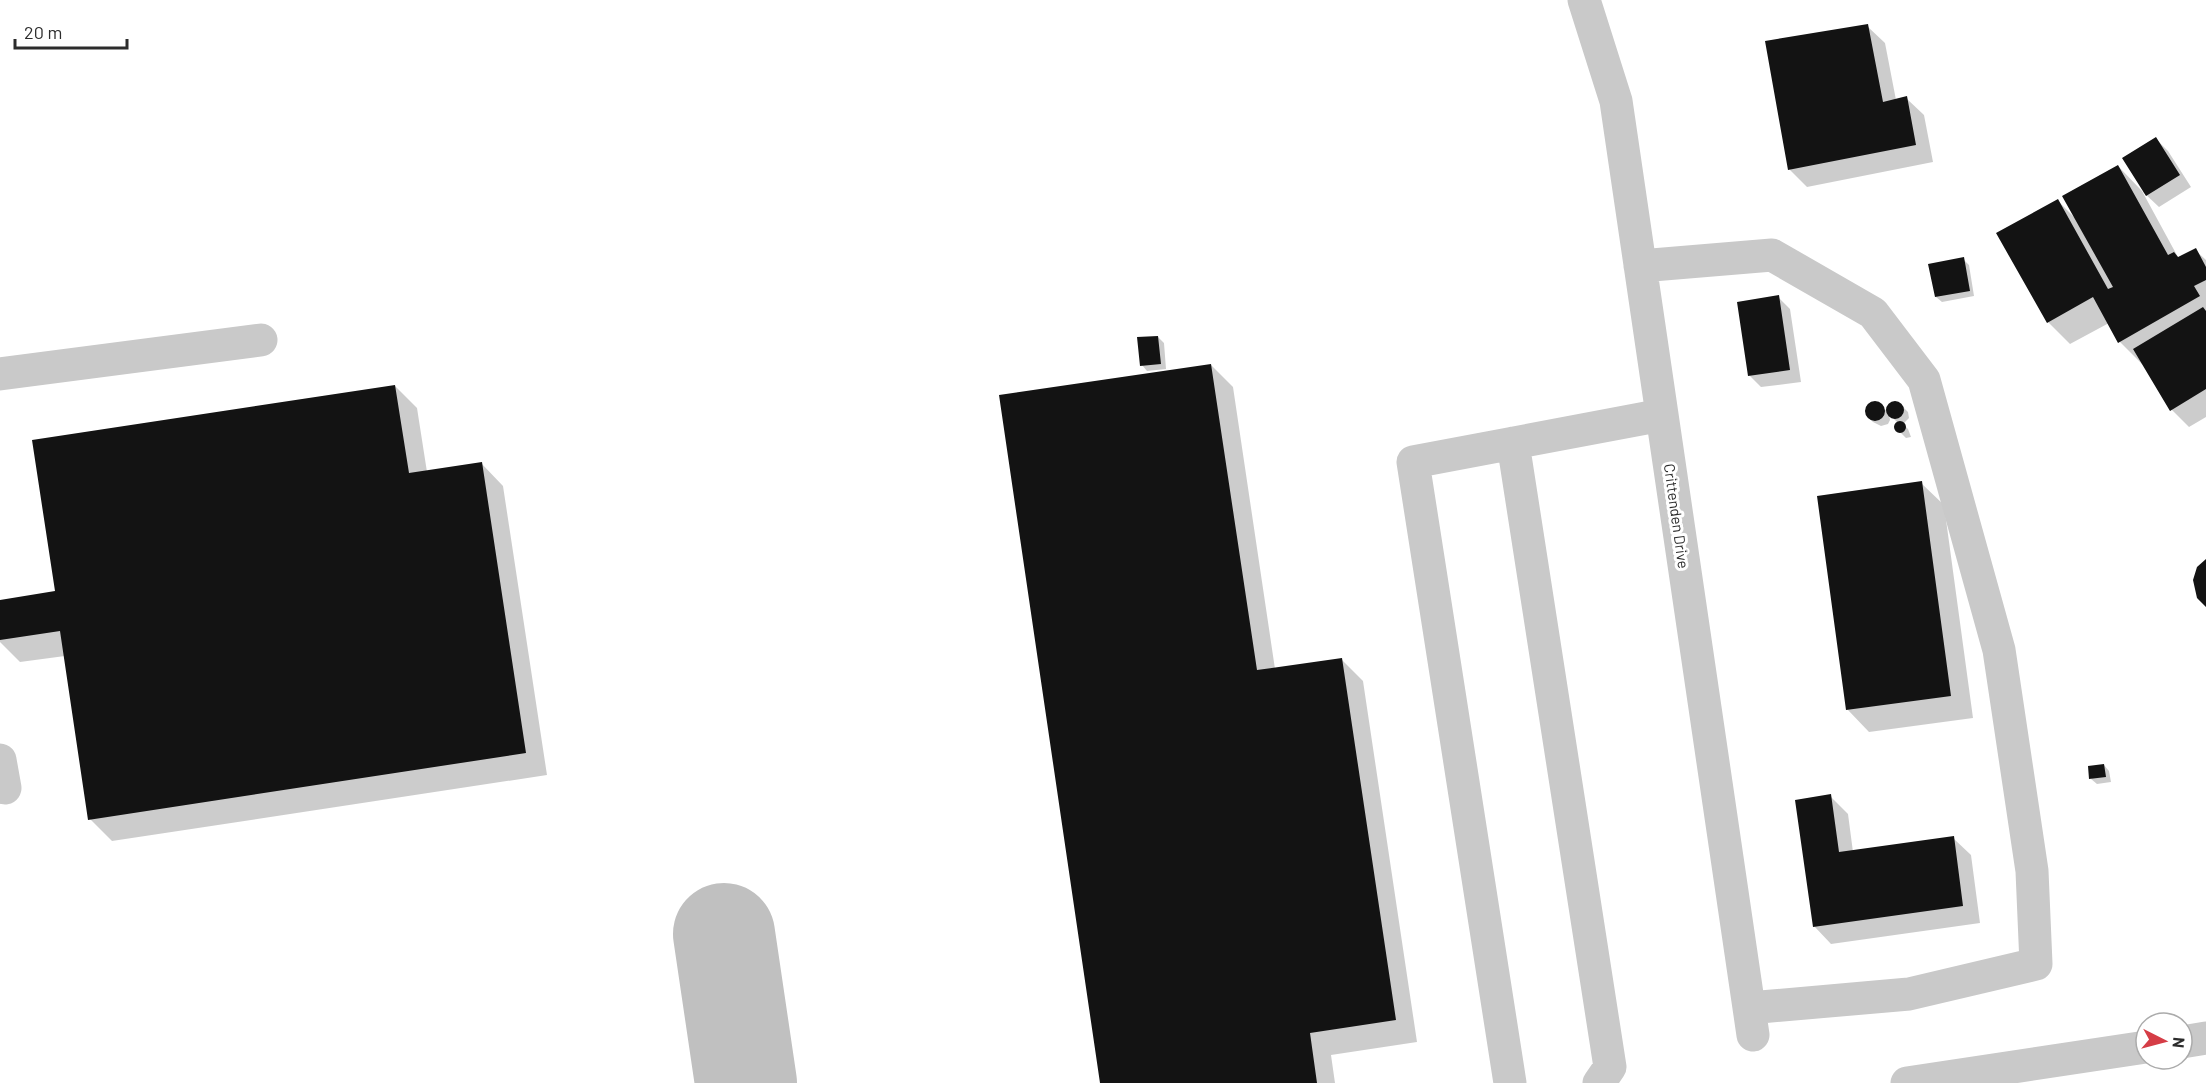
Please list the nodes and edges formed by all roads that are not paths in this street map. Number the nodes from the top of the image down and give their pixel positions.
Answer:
1 (1584, 0) edge
2 (1640, 266) junction
3 (261, 340) dead end
4 (0, 374) edge
5 (1662, 415) junction
6 (1513, 443) junction
7 (2134, 1049) edge
8 (1510, 1083) edge
9 (1599, 1083) edge
10 (1907, 1083) edge

1 - 2 street, Crittenden Drive
2 - 5 street, Crittenden Drive
2 - 5 street, Crittenden Drive
3 - 4 street
5 - 6 street
6 - 8 street
6 - 9 street
7 - 10 street

